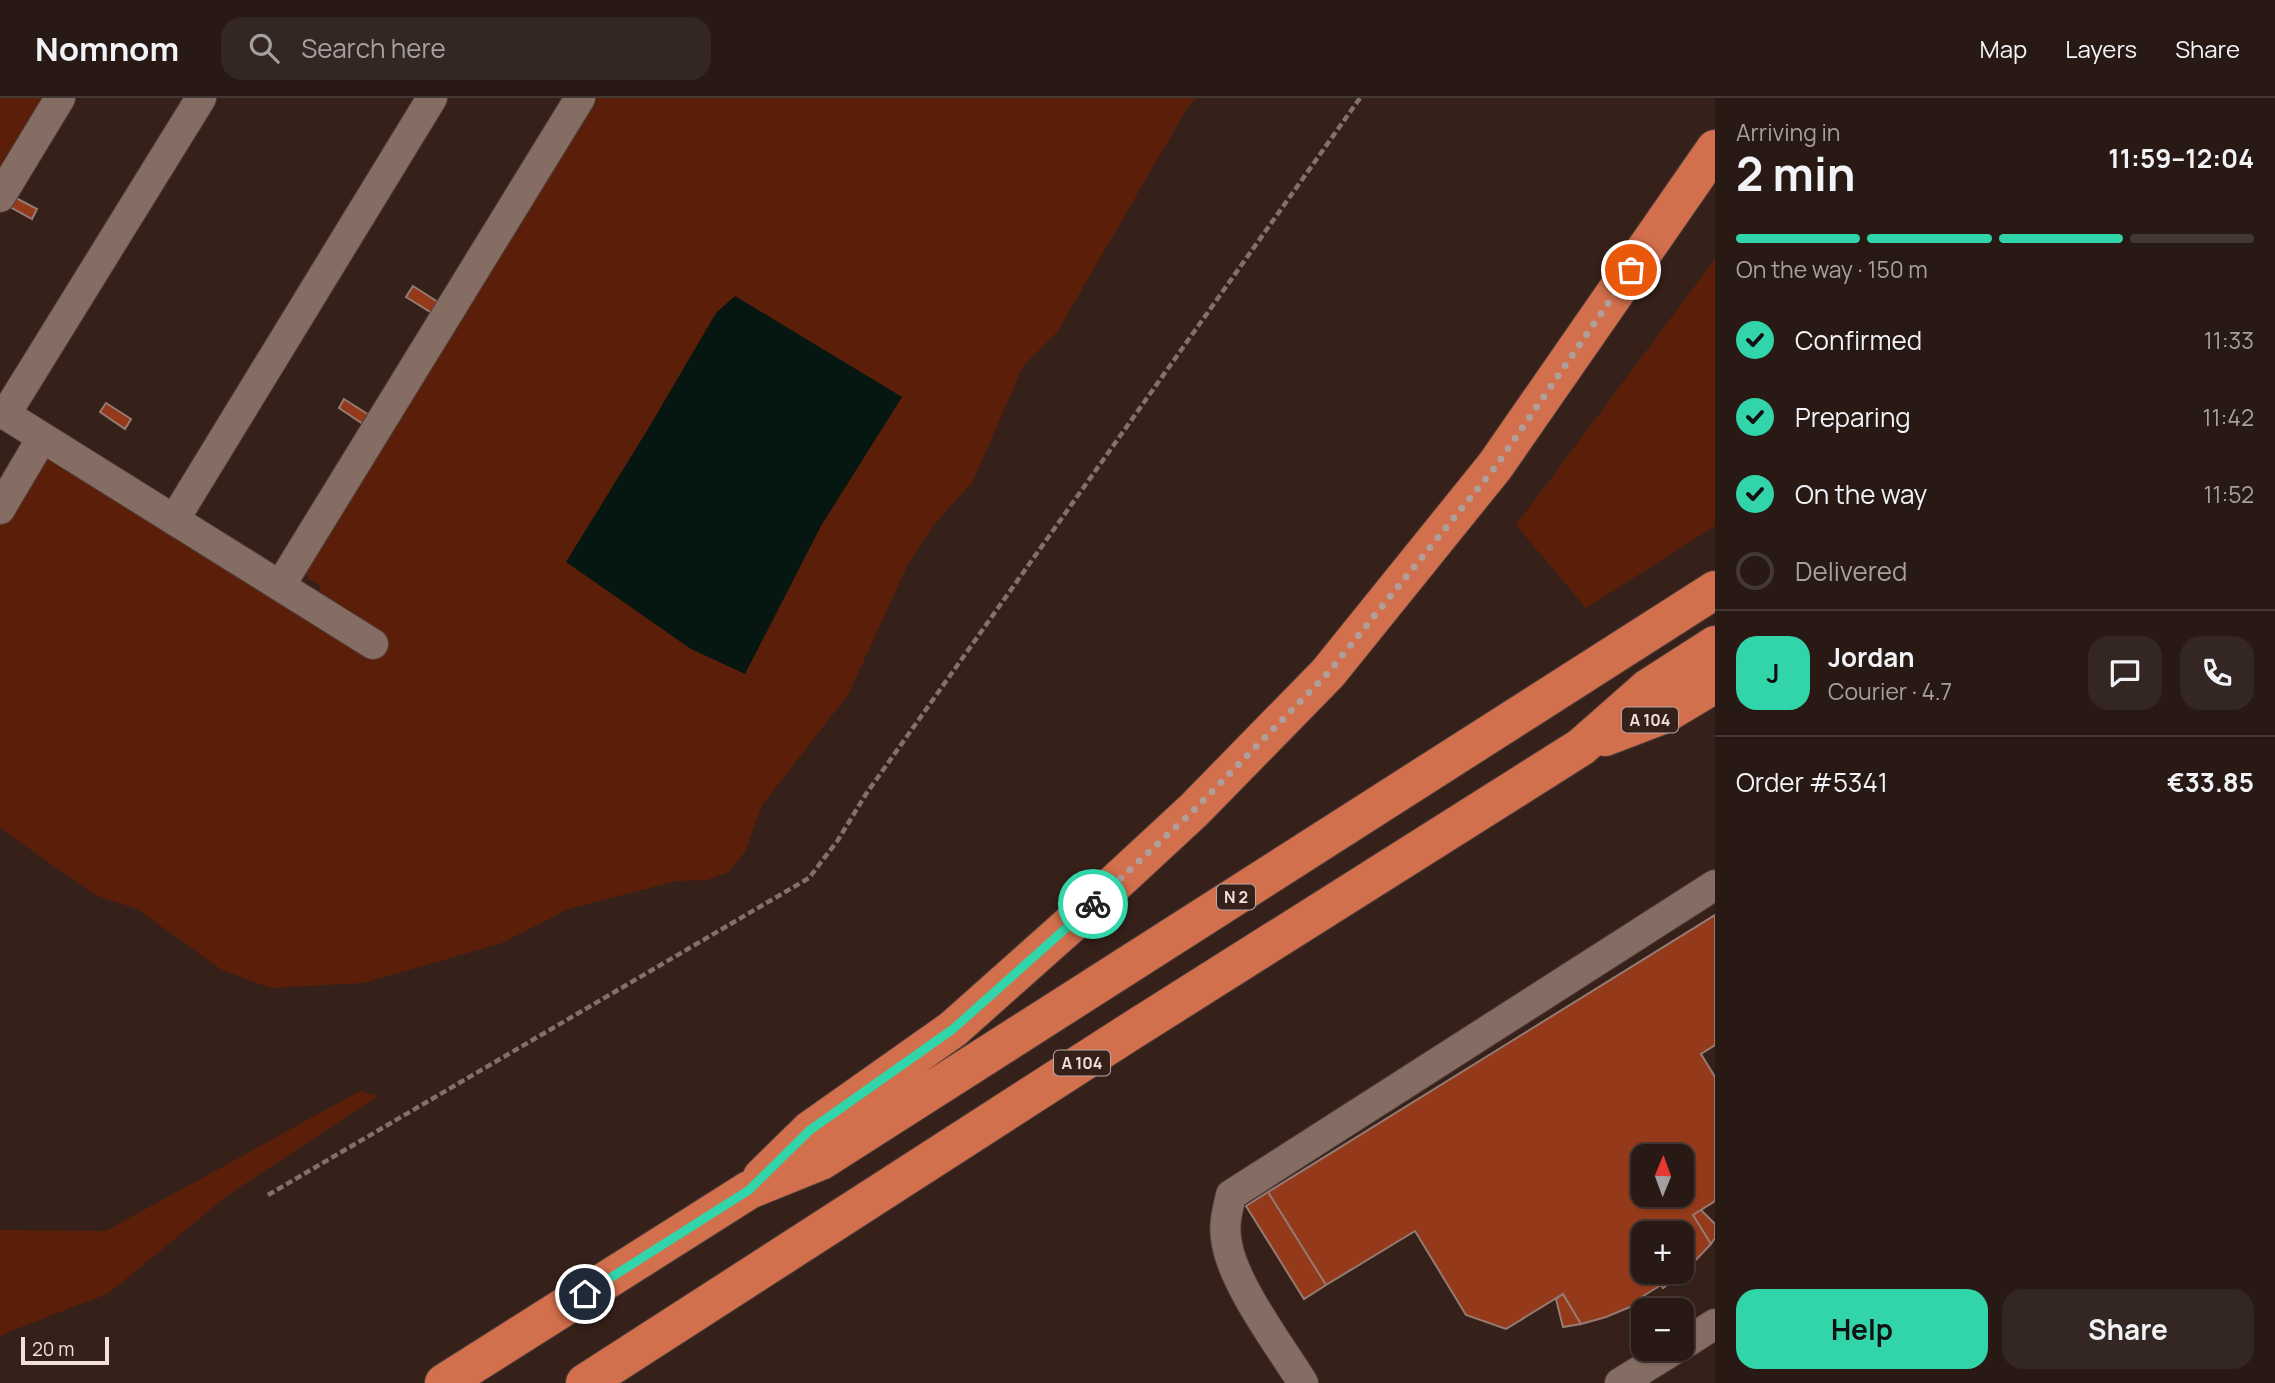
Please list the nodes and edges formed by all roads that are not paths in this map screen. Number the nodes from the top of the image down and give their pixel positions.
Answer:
1 (60, 98) edge
2 (201, 98) edge
3 (432, 98) edge
4 (580, 98) edge
5 (1715, 149) edge
6 (0, 197) edge
7 (3, 413) edge
8 (42, 438) junction
9 (0, 508) edge
10 (174, 520) junction
11 (280, 586) junction
12 (1715, 590) edge
13 (373, 644) dead end
14 (1715, 645) edge
15 (1715, 684) edge
16 (1581, 747) junction
17 (1715, 885) edge
18 (749, 1190) junction
19 (1715, 1324) edge
20 (1694, 1337) edge
21 (1656, 1361) edge
22 (444, 1383) edge
23 (585, 1383) edge
24 (1303, 1383) edge
25 (1620, 1383) edge

1 - 6 lane
2 - 7 lane
3 - 10 lane
4 - 11 lane
5 - 18 highway
7 - 8 lane
8 - 9 lane
8 - 10 lane
10 - 11 lane
11 - 13 lane
12 - 18 highway, N 2
14 - 16 highway
15 - 16 highway, A 104
16 - 23 highway, A 104
17 - 24 lane
18 - 22 highway
19 - 20 lane
21 - 25 lane

